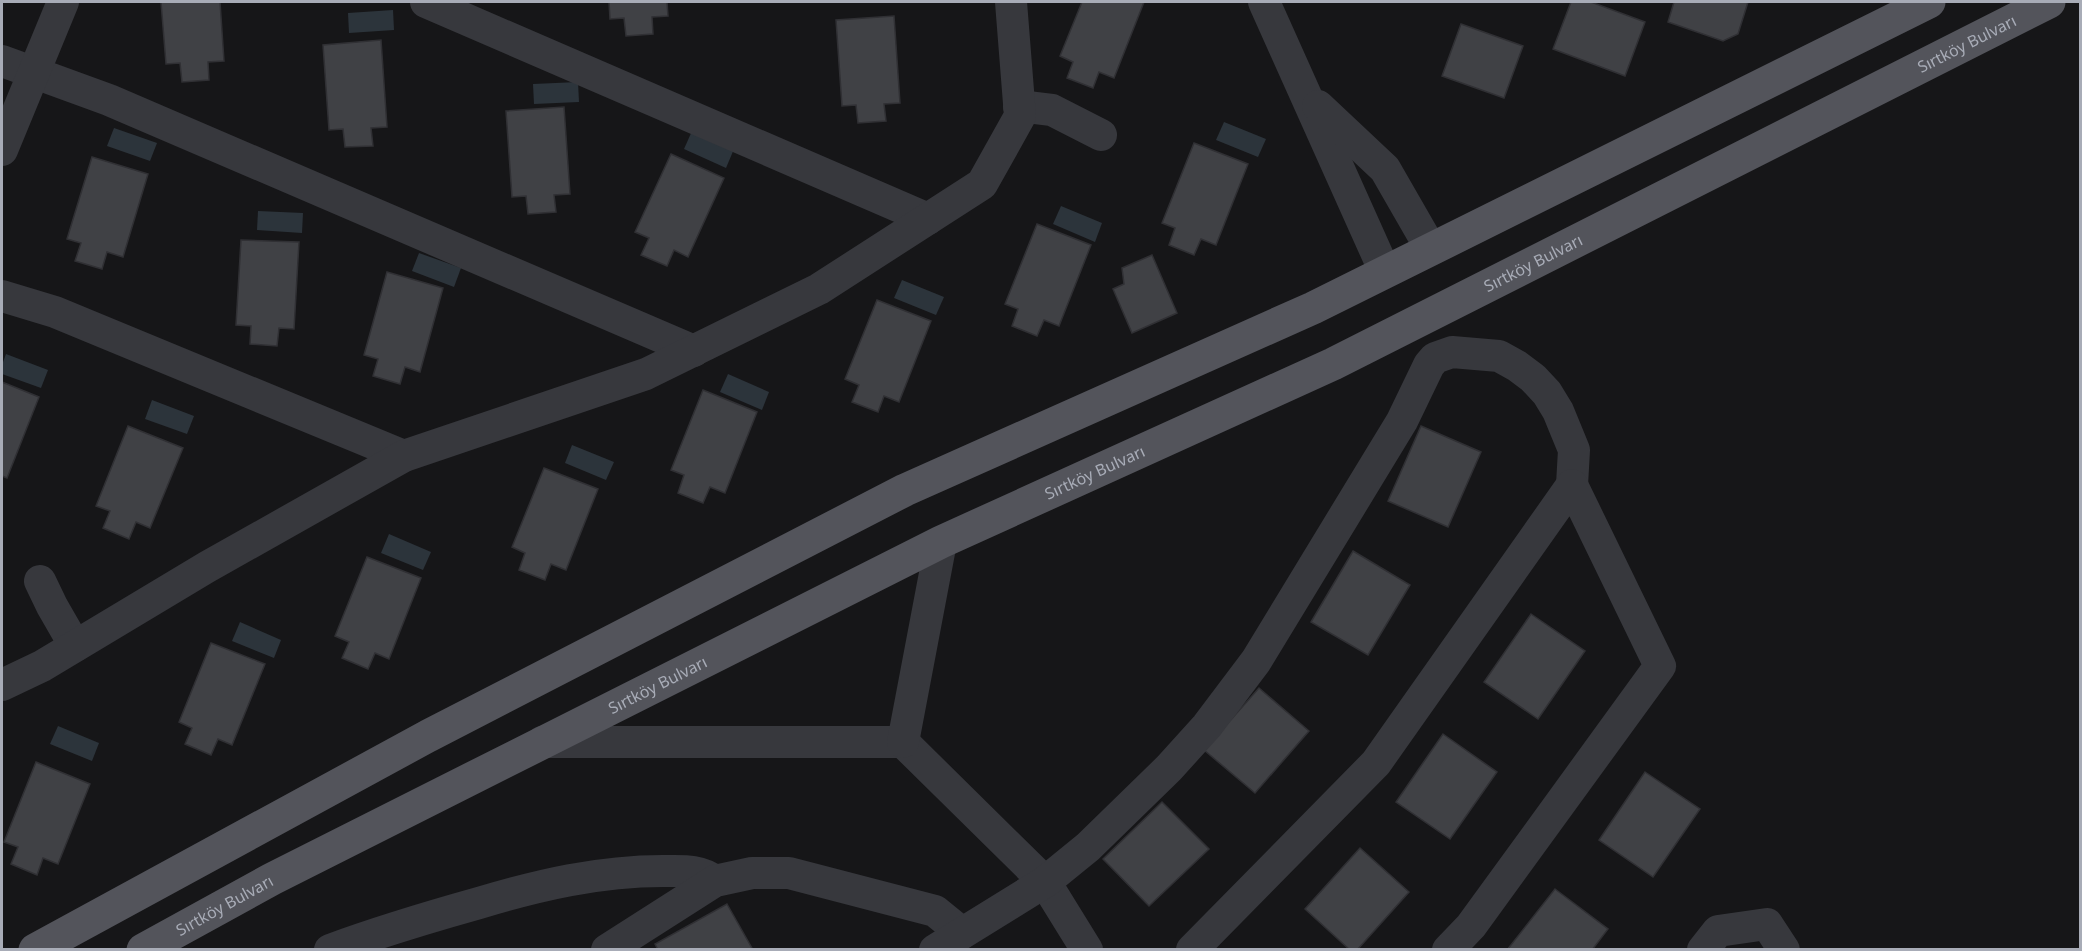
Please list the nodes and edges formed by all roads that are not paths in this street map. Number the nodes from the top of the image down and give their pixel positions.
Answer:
1 (63, 2) edge
2 (426, 2) edge
3 (1011, 2) edge
4 (1264, 2) edge
5 (1929, 2) edge
6 (2049, 2) edge
7 (2, 61) edge
8 (33, 73) junction
9 (1307, 96) junction
10 (1019, 106) junction
11 (1101, 135) dead end
12 (2, 150) edge
13 (928, 219) junction
14 (1431, 249) junction
15 (1385, 272) junction
16 (2, 296) edge
17 (694, 351) junction
18 (404, 456) junction
19 (1572, 485) junction
20 (942, 542) junction
21 (40, 581) dead end
22 (75, 646) junction
23 (2, 685) edge
24 (542, 742) junction
25 (903, 742) junction
26 (716, 881) junction
27 (1045, 882) junction
28 (962, 933) junction
29 (35, 950) edge
30 (143, 950) edge
31 (330, 950) edge
32 (608, 950) edge
33 (936, 950) edge
34 (1087, 950) edge
35 (1192, 950) edge
36 (1448, 950) edge
37 (1703, 950) edge
38 (1784, 950) edge

1 - 8 street
2 - 13 street
3 - 10 street
4 - 9 street
5 - 14 main road
6 - 20 main road, Sırtköy Bulvarı
7 - 8 street
8 - 12 street
8 - 17 street
9 - 14 street
9 - 15 street
10 - 11 street
10 - 13 street
13 - 17 street
14 - 15 main road
15 - 29 main road
16 - 18 street
17 - 18 street
18 - 22 street
19 - 27 street
19 - 35 street
19 - 36 street
20 - 24 main road, Sırtköy Bulvarı
20 - 25 street
21 - 22 street
22 - 23 street
24 - 25 street
24 - 30 main road, Sırtköy Bulvarı
25 - 27 street
26 - 28 street
26 - 31 street
26 - 32 street
27 - 28 street
27 - 34 street
28 - 33 street
37 - 38 street

